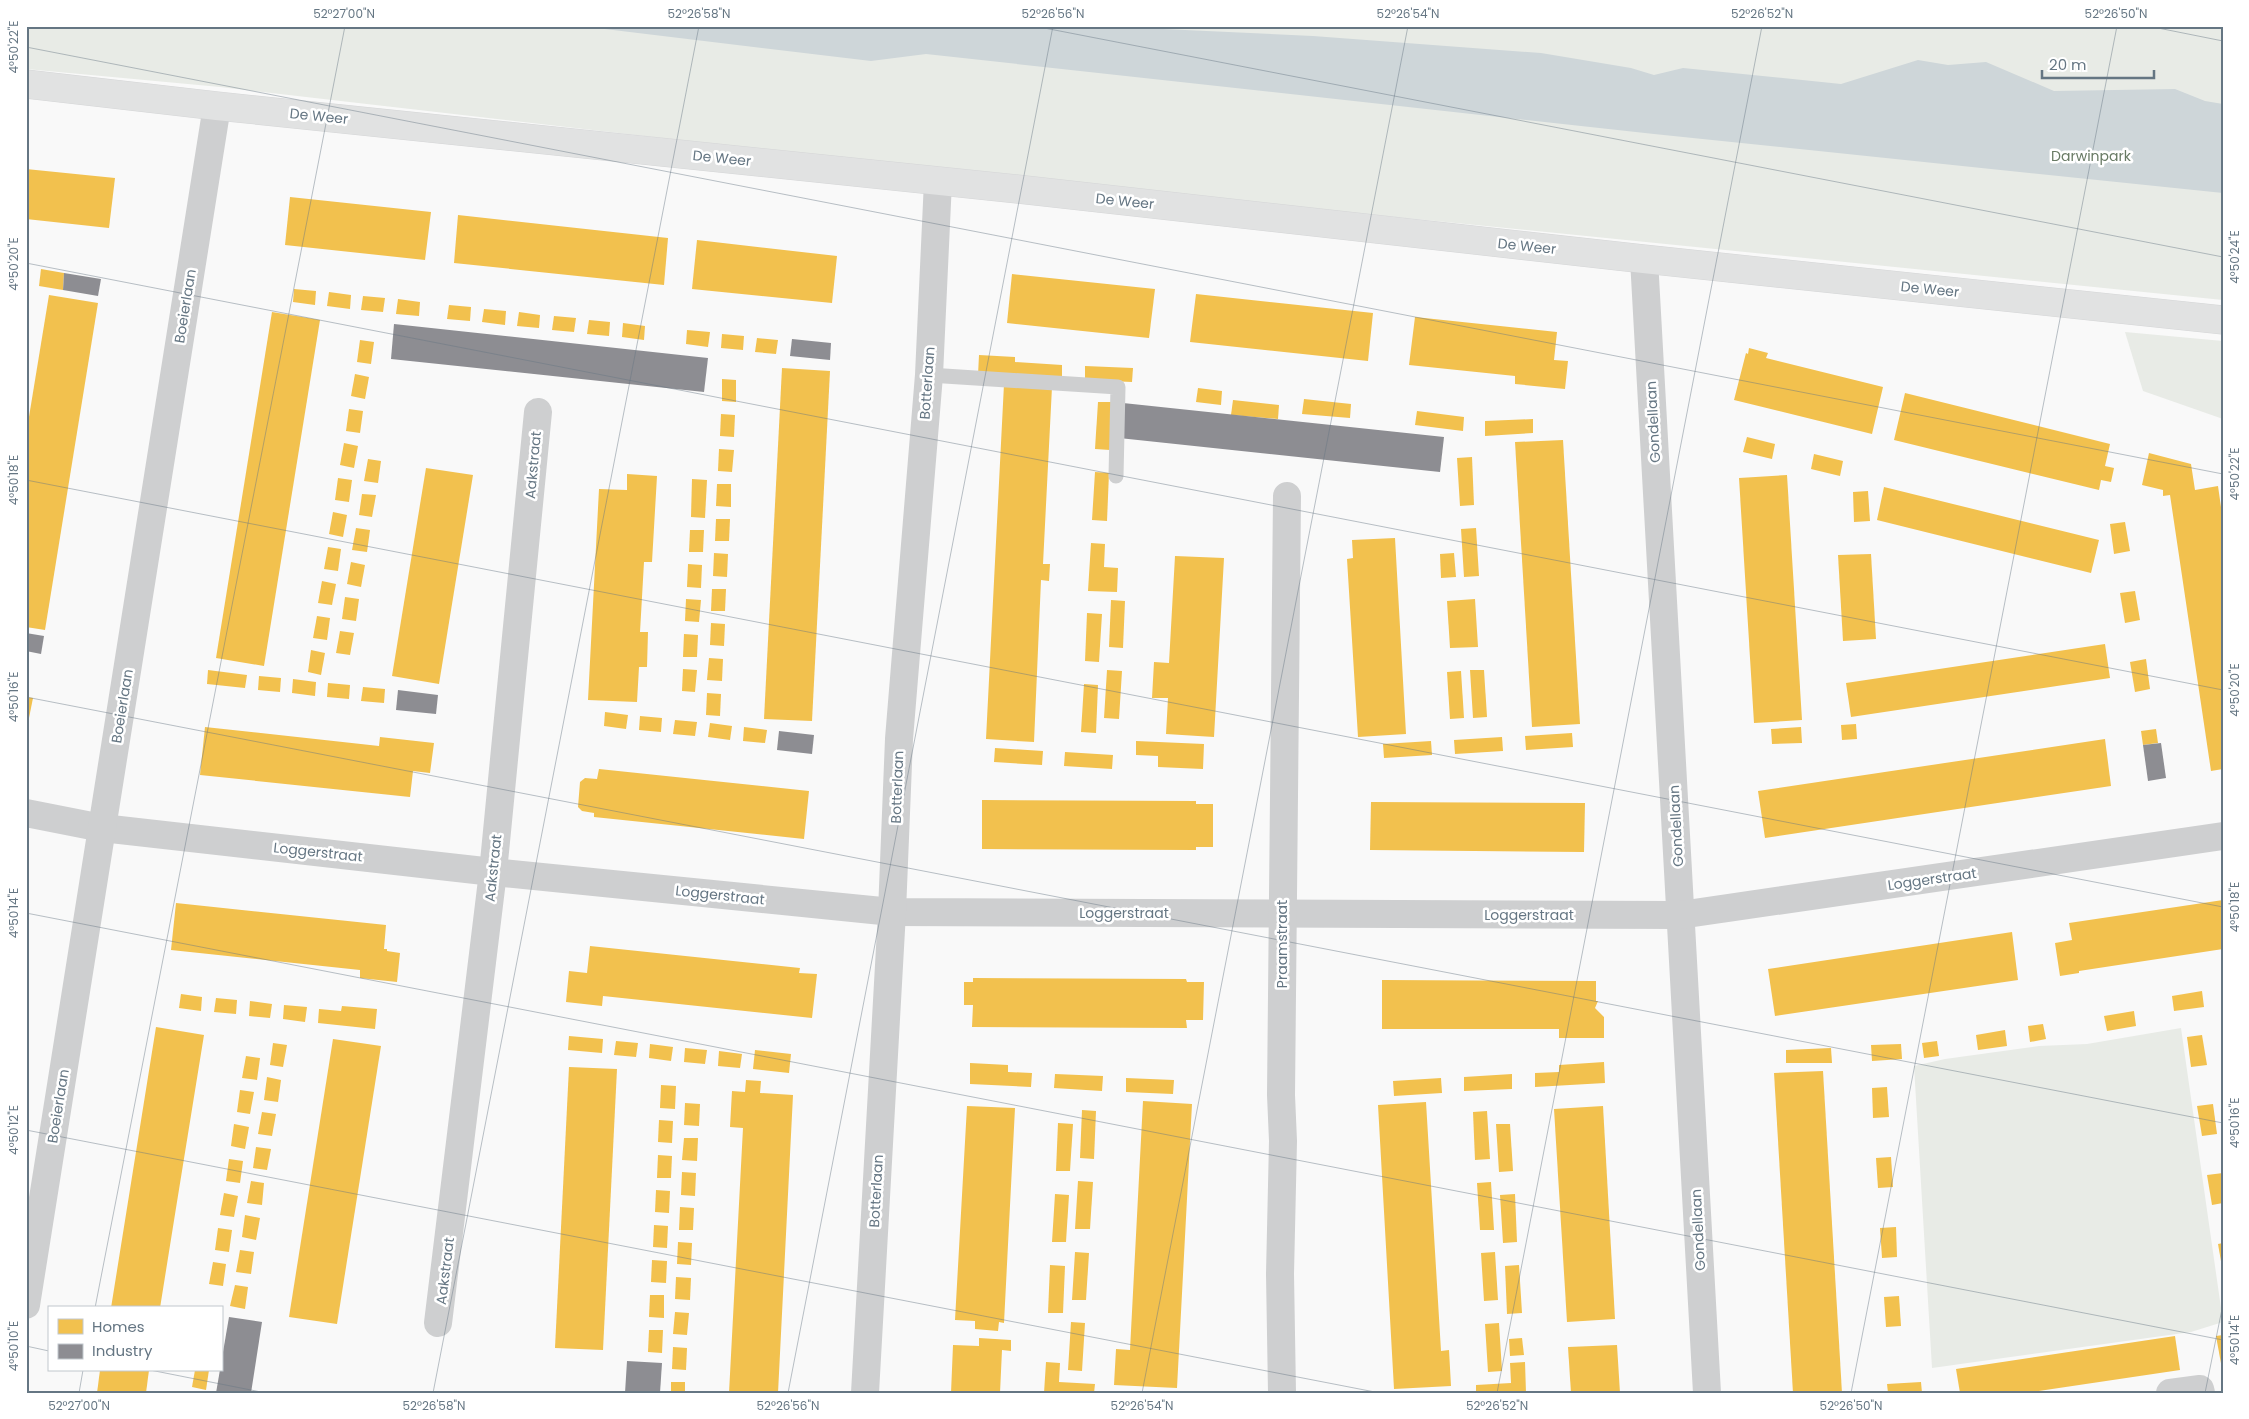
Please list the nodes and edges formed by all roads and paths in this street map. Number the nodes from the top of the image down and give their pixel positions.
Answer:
1 (26, 84) edge
2 (217, 106) junction
3 (938, 181) junction
4 (1644, 259) junction
5 (2223, 320) edge
6 (929, 375) junction
7 (538, 412) dead end
8 (1116, 476) dead end
9 (1287, 496) dead end
10 (26, 813) edge
11 (102, 828) junction
12 (2223, 836) edge
13 (493, 872) junction
14 (892, 912) junction
15 (1282, 914) junction
16 (1680, 916) junction
17 (26, 1305) edge
18 (438, 1323) dead end
19 (865, 1393) edge
20 (1282, 1393) edge
21 (1707, 1393) edge
22 (2170, 1393) edge
23 (2201, 1393) edge

1 - 2 street, De Weer
2 - 3 street, De Weer
2 - 11 street, Boeierlaan
3 - 4 street, De Weer
3 - 6 street, Botterlaan
4 - 5 street, De Weer
4 - 16 street, Gondellaan
6 - 8 lane
6 - 14 street, Botterlaan
7 - 13 street, Aakstraat
9 - 15 street, Praamstraat
10 - 11 street, Loggerstraat
11 - 13 street, Loggerstraat
11 - 17 street, Boeierlaan
12 - 16 street, Loggerstraat
13 - 14 street, Loggerstraat
13 - 18 street, Aakstraat
14 - 15 street, Loggerstraat
14 - 19 street, Botterlaan
15 - 16 street, Loggerstraat
15 - 20 street, Praamstraat
16 - 21 street, Gondellaan
22 - 23 street

